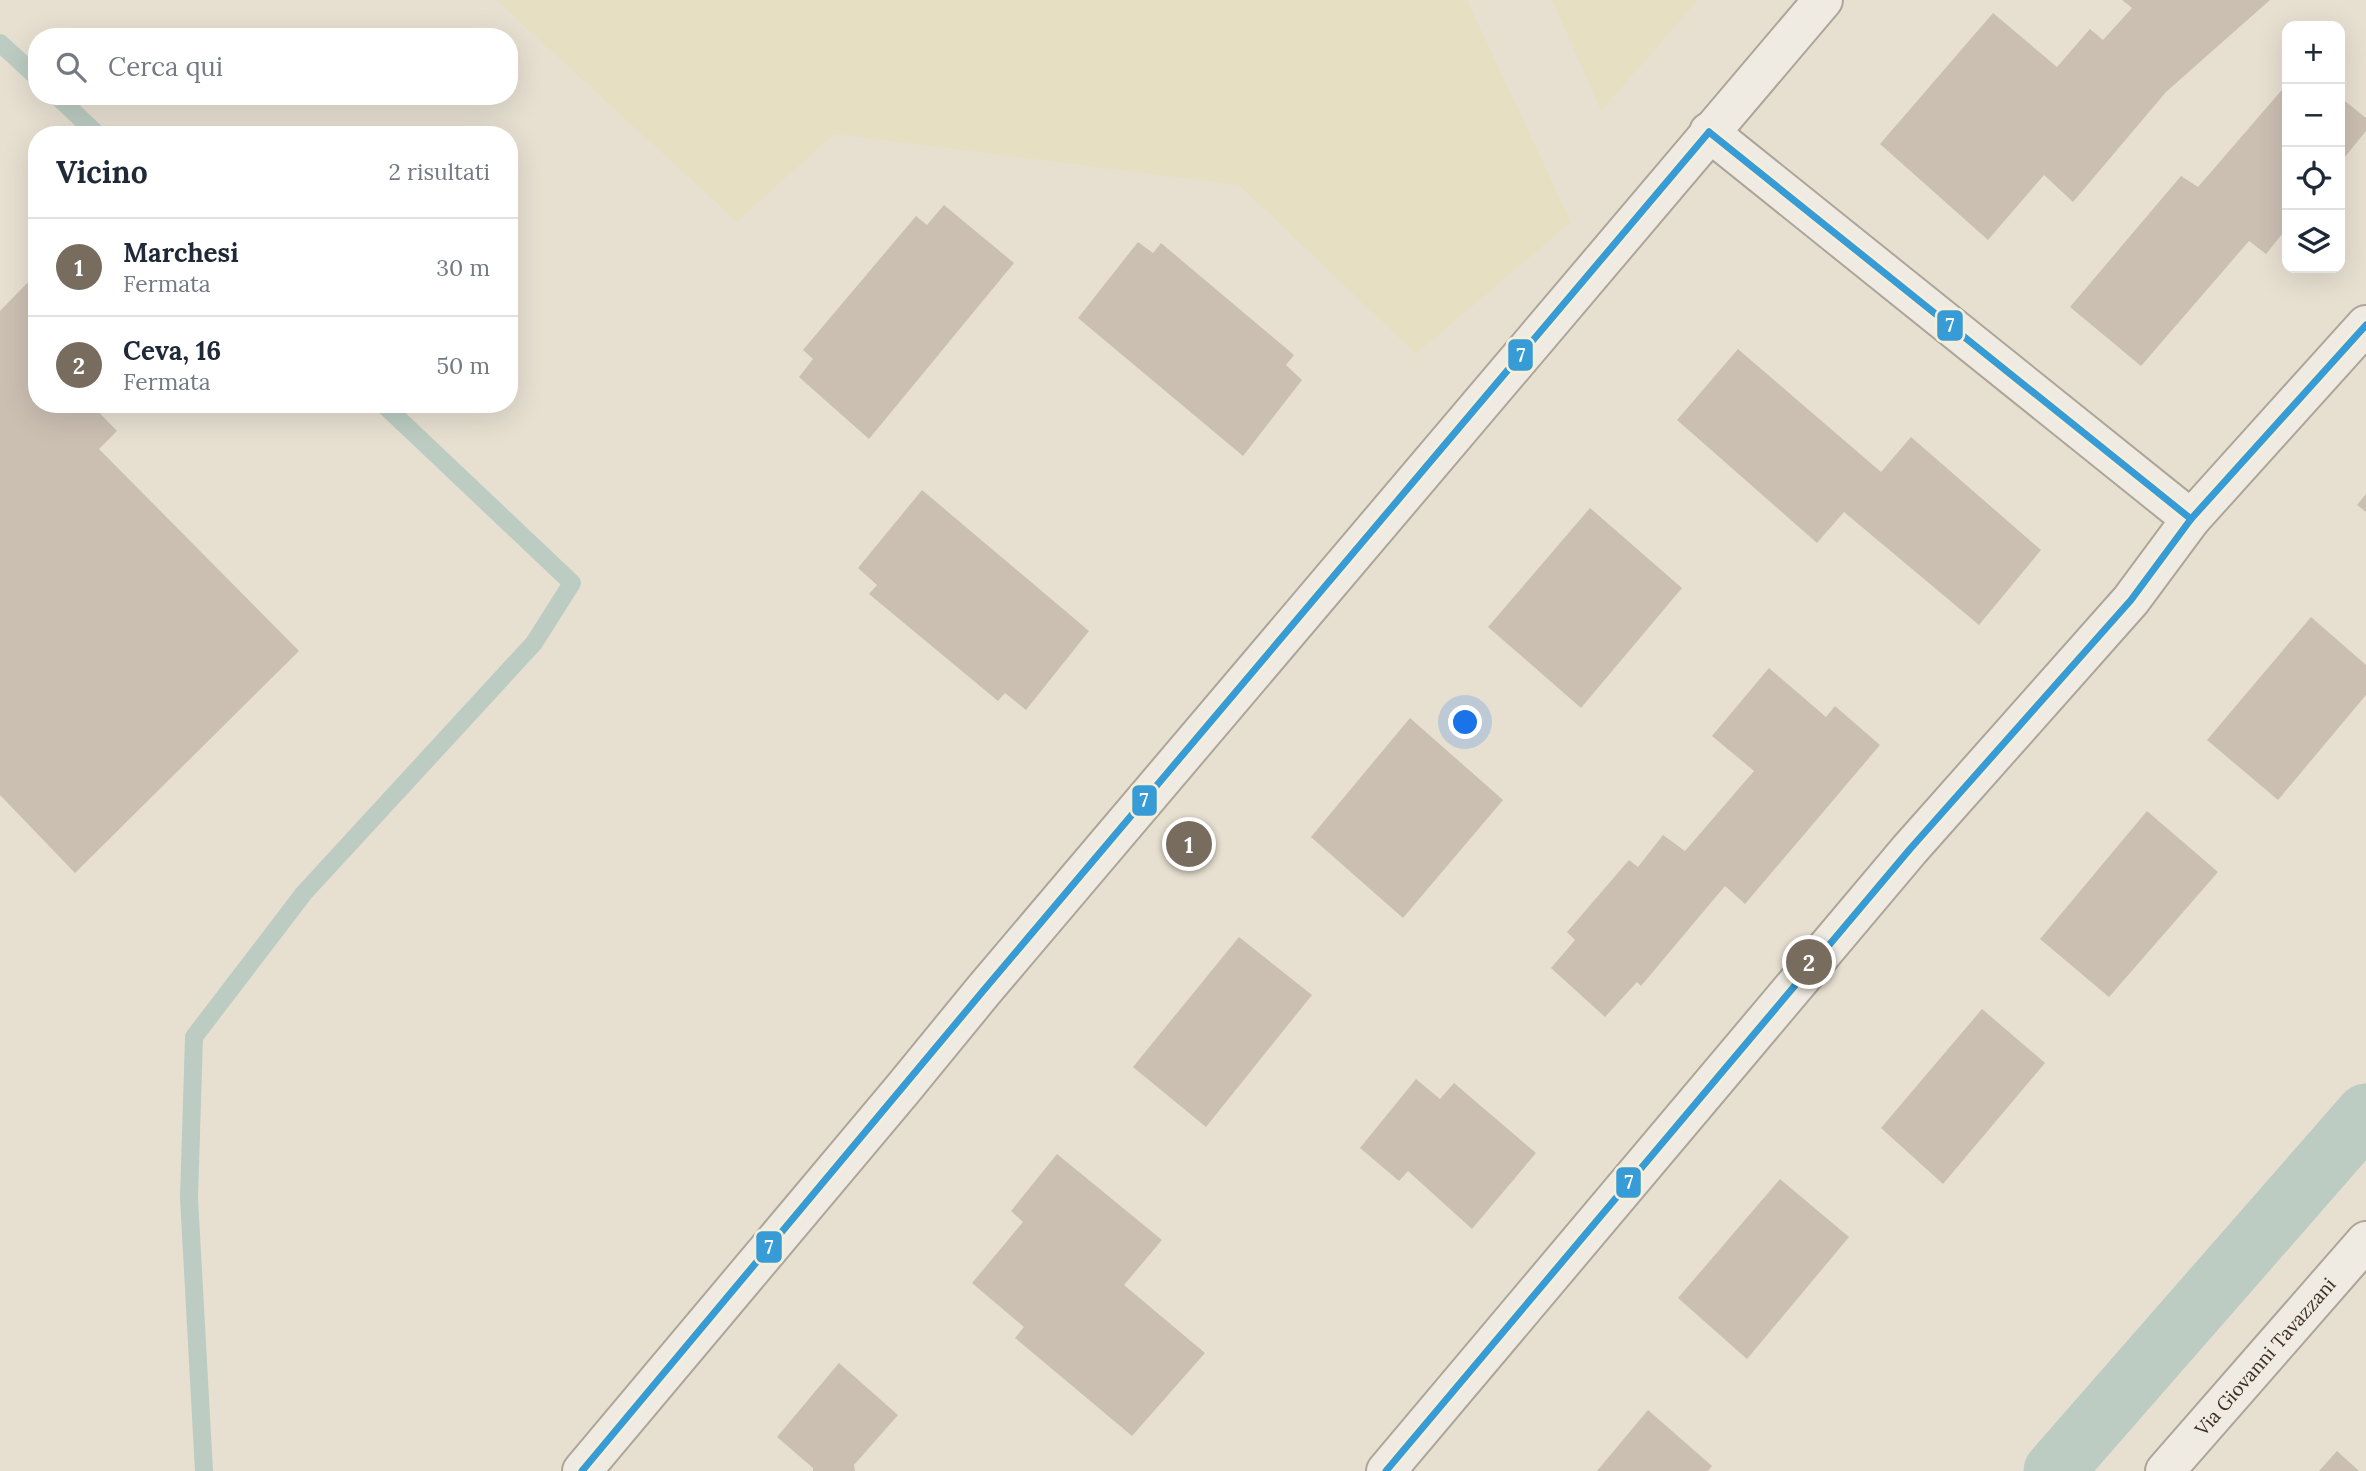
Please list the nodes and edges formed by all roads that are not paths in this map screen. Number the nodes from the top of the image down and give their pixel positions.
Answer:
1 (1822, 0) edge
2 (1709, 132) junction
3 (2366, 324) edge
4 (2191, 519) junction
5 (2366, 1241) edge
6 (582, 1471) edge
7 (1386, 1471) edge
8 (2165, 1471) edge

1 - 2 street
2 - 4 street
2 - 6 street
3 - 4 street
4 - 7 street
5 - 8 street, Via Giovanni Tavazzani

